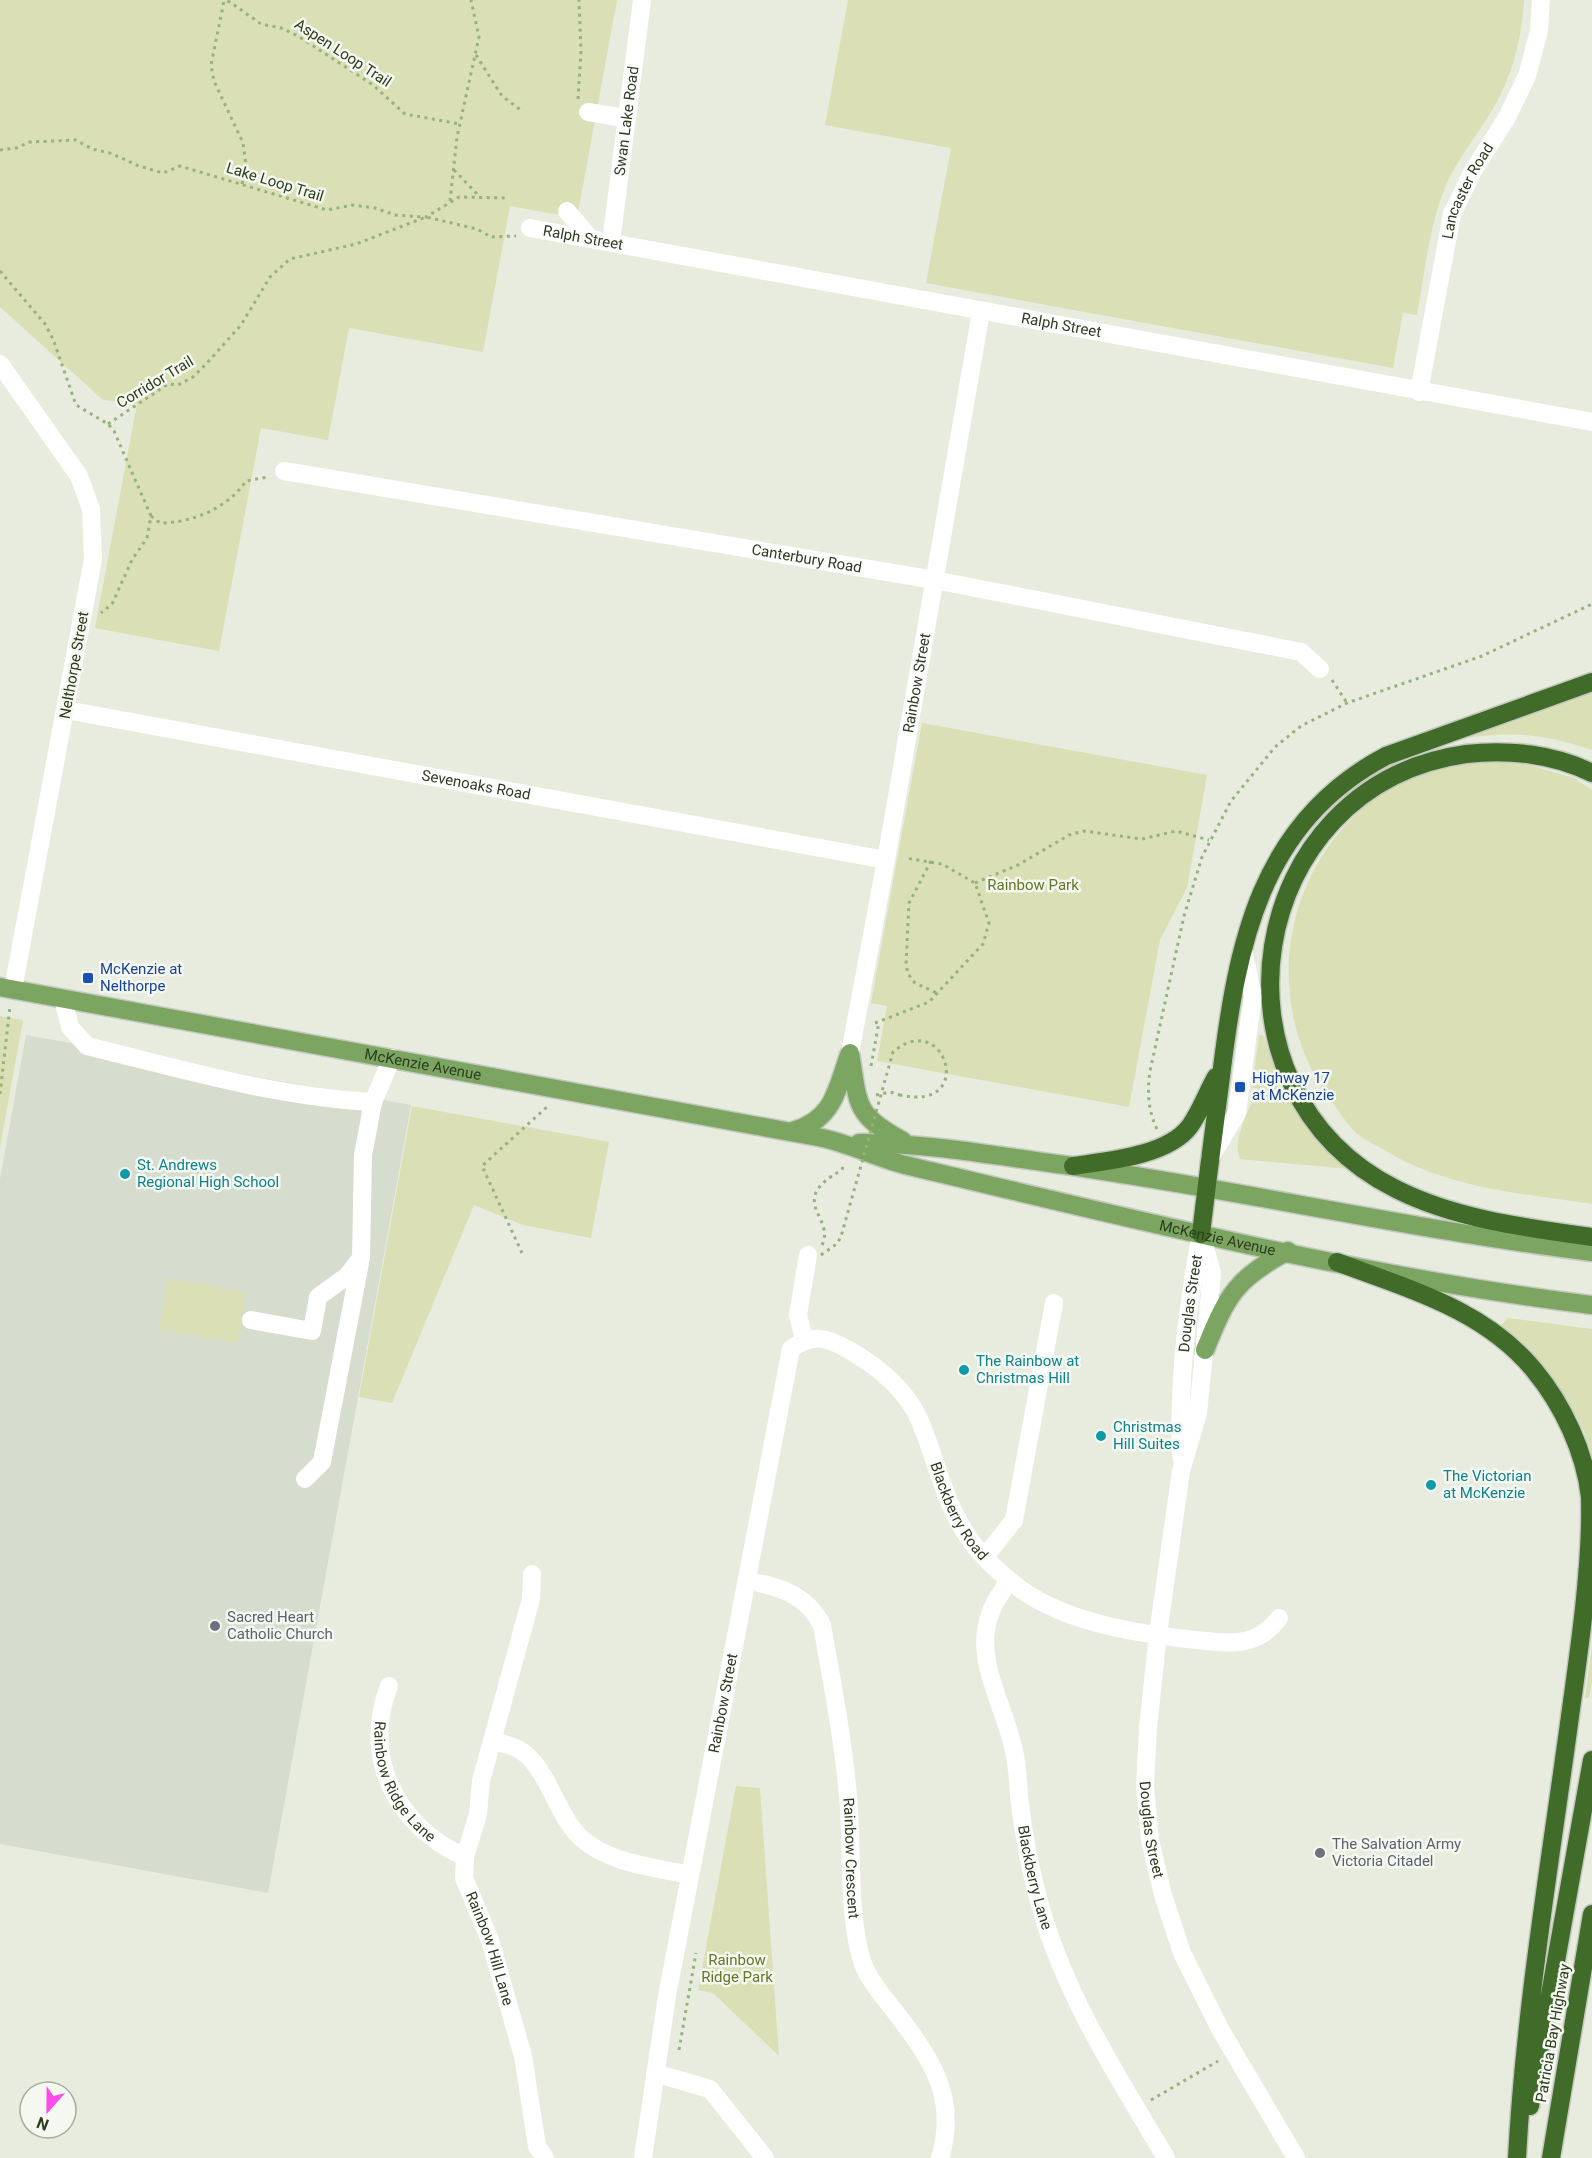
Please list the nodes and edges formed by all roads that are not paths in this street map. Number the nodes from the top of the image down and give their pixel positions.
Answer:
1 (642, 0) edge
2 (1541, 0) edge
3 (583, 109) road end
4 (625, 118) junction
5 (567, 211) dead end
6 (530, 228) road end
7 (590, 238) junction
8 (611, 242) junction
9 (981, 312) junction
10 (2, 371) edge
11 (1419, 392) junction
12 (1592, 422) edge
13 (284, 471) road end
14 (935, 580) junction
15 (1320, 669) road end
16 (1592, 682) edge
17 (66, 710) junction
18 (1592, 772) edge
19 (887, 858) junction
20 (1243, 950) junction
21 (6, 988) edge
22 (63, 999) junction
23 (850, 1053) junction
24 (392, 1058) junction
25 (1222, 1064) junction
26 (374, 1102) junction
27 (791, 1132) junction
28 (848, 1143) junction
29 (906, 1143) junction
30 (1210, 1158) junction
31 (1073, 1166) junction
32 (1206, 1188) junction
33 (1201, 1234) junction
34 (1592, 1237) edge
35 (1288, 1251) junction
36 (1592, 1252) edge
37 (815, 1255) road end
38 (361, 1258) junction
39 (1336, 1262) junction
40 (1054, 1303) dead end
41 (1592, 1305) edge
42 (251, 1320) dead end
43 (804, 1339) junction
44 (1205, 1350) junction
45 (1181, 1471) junction
46 (305, 1479) dead end
47 (985, 1557) junction
48 (532, 1574) dead end
49 (749, 1581) junction
50 (1010, 1581) junction
51 (1279, 1618) dead end
52 (1158, 1634) junction
53 (389, 1686) dead end
54 (492, 1741) junction
55 (1592, 1760) edge
56 (465, 1857) junction
57 (690, 1875) junction
58 (1592, 1914) edge
59 (655, 2073) junction
60 (545, 2158) edge
61 (643, 2158) edge
62 (765, 2158) edge
63 (940, 2158) edge
64 (1166, 2158) edge
65 (1296, 2158) edge
66 (1519, 2158) edge
67 (1551, 2158) edge

1 - 4 street, Swan Lake Road
2 - 11 street, Lancaster Road
3 - 4 street
4 - 8 street, Swan Lake Road
5 - 7 street
6 - 7 street, Ralph Street
7 - 8 street, Ralph Street
8 - 9 street, Ralph Street
9 - 11 street, Ralph Street
9 - 14 street, Rainbow Street
10 - 17 street, Nelthorpe Street
11 - 12 street, Ralph Street
13 - 14 street, Canterbury Road
14 - 15 street, Canterbury Road
14 - 19 street, Rainbow Street
16 - 20 highway
17 - 19 street, Sevenoaks Road
17 - 21 street, Nelthorpe Street
18 - 34 highway
19 - 23 street, Rainbow Street
20 - 25 highway
20 - 30 street
21 - 22 main road, McKenzie Avenue
22 - 24 main road, McKenzie Avenue
22 - 26 street
23 - 27 main road
23 - 29 main road
24 - 26 street
24 - 27 main road, McKenzie Avenue
25 - 30 highway
25 - 31 highway
26 - 38 street
27 - 28 main road, McKenzie Avenue
28 - 29 main road, McKenzie Avenue
28 - 33 main road, McKenzie Avenue
29 - 31 main road, McKenzie Avenue
30 - 32 highway
31 - 32 main road, McKenzie Avenue
32 - 33 highway
32 - 36 main road, McKenzie Avenue
33 - 35 main road, McKenzie Avenue
33 - 44 street, Douglas Street
33 - 45 street, Douglas Street
35 - 39 main road, McKenzie Avenue
35 - 44 main road
37 - 43 street
38 - 42 street
38 - 46 street
39 - 41 main road, McKenzie Avenue
39 - 66 highway
40 - 47 street
43 - 47 street, Blackberry Road
43 - 49 street, Rainbow Street
44 - 45 street, Douglas Street
45 - 52 street, Douglas Street
47 - 50 street, Blackberry Road
48 - 54 street, Rainbow Hill Lane
49 - 57 street, Rainbow Street
49 - 63 street, Rainbow Crescent
50 - 52 street, Blackberry Road
50 - 64 street, Blackberry Lane
51 - 52 street, Blackberry Road
52 - 65 street, Douglas Street
53 - 56 street, Rainbow Ridge Lane
54 - 56 street, Rainbow Hill Lane
54 - 57 street
55 - 66 highway
56 - 60 street, Rainbow Hill Lane
57 - 59 street, Rainbow Street
58 - 67 highway, Patricia Bay Highway
59 - 61 street, Rainbow Street
59 - 62 street

